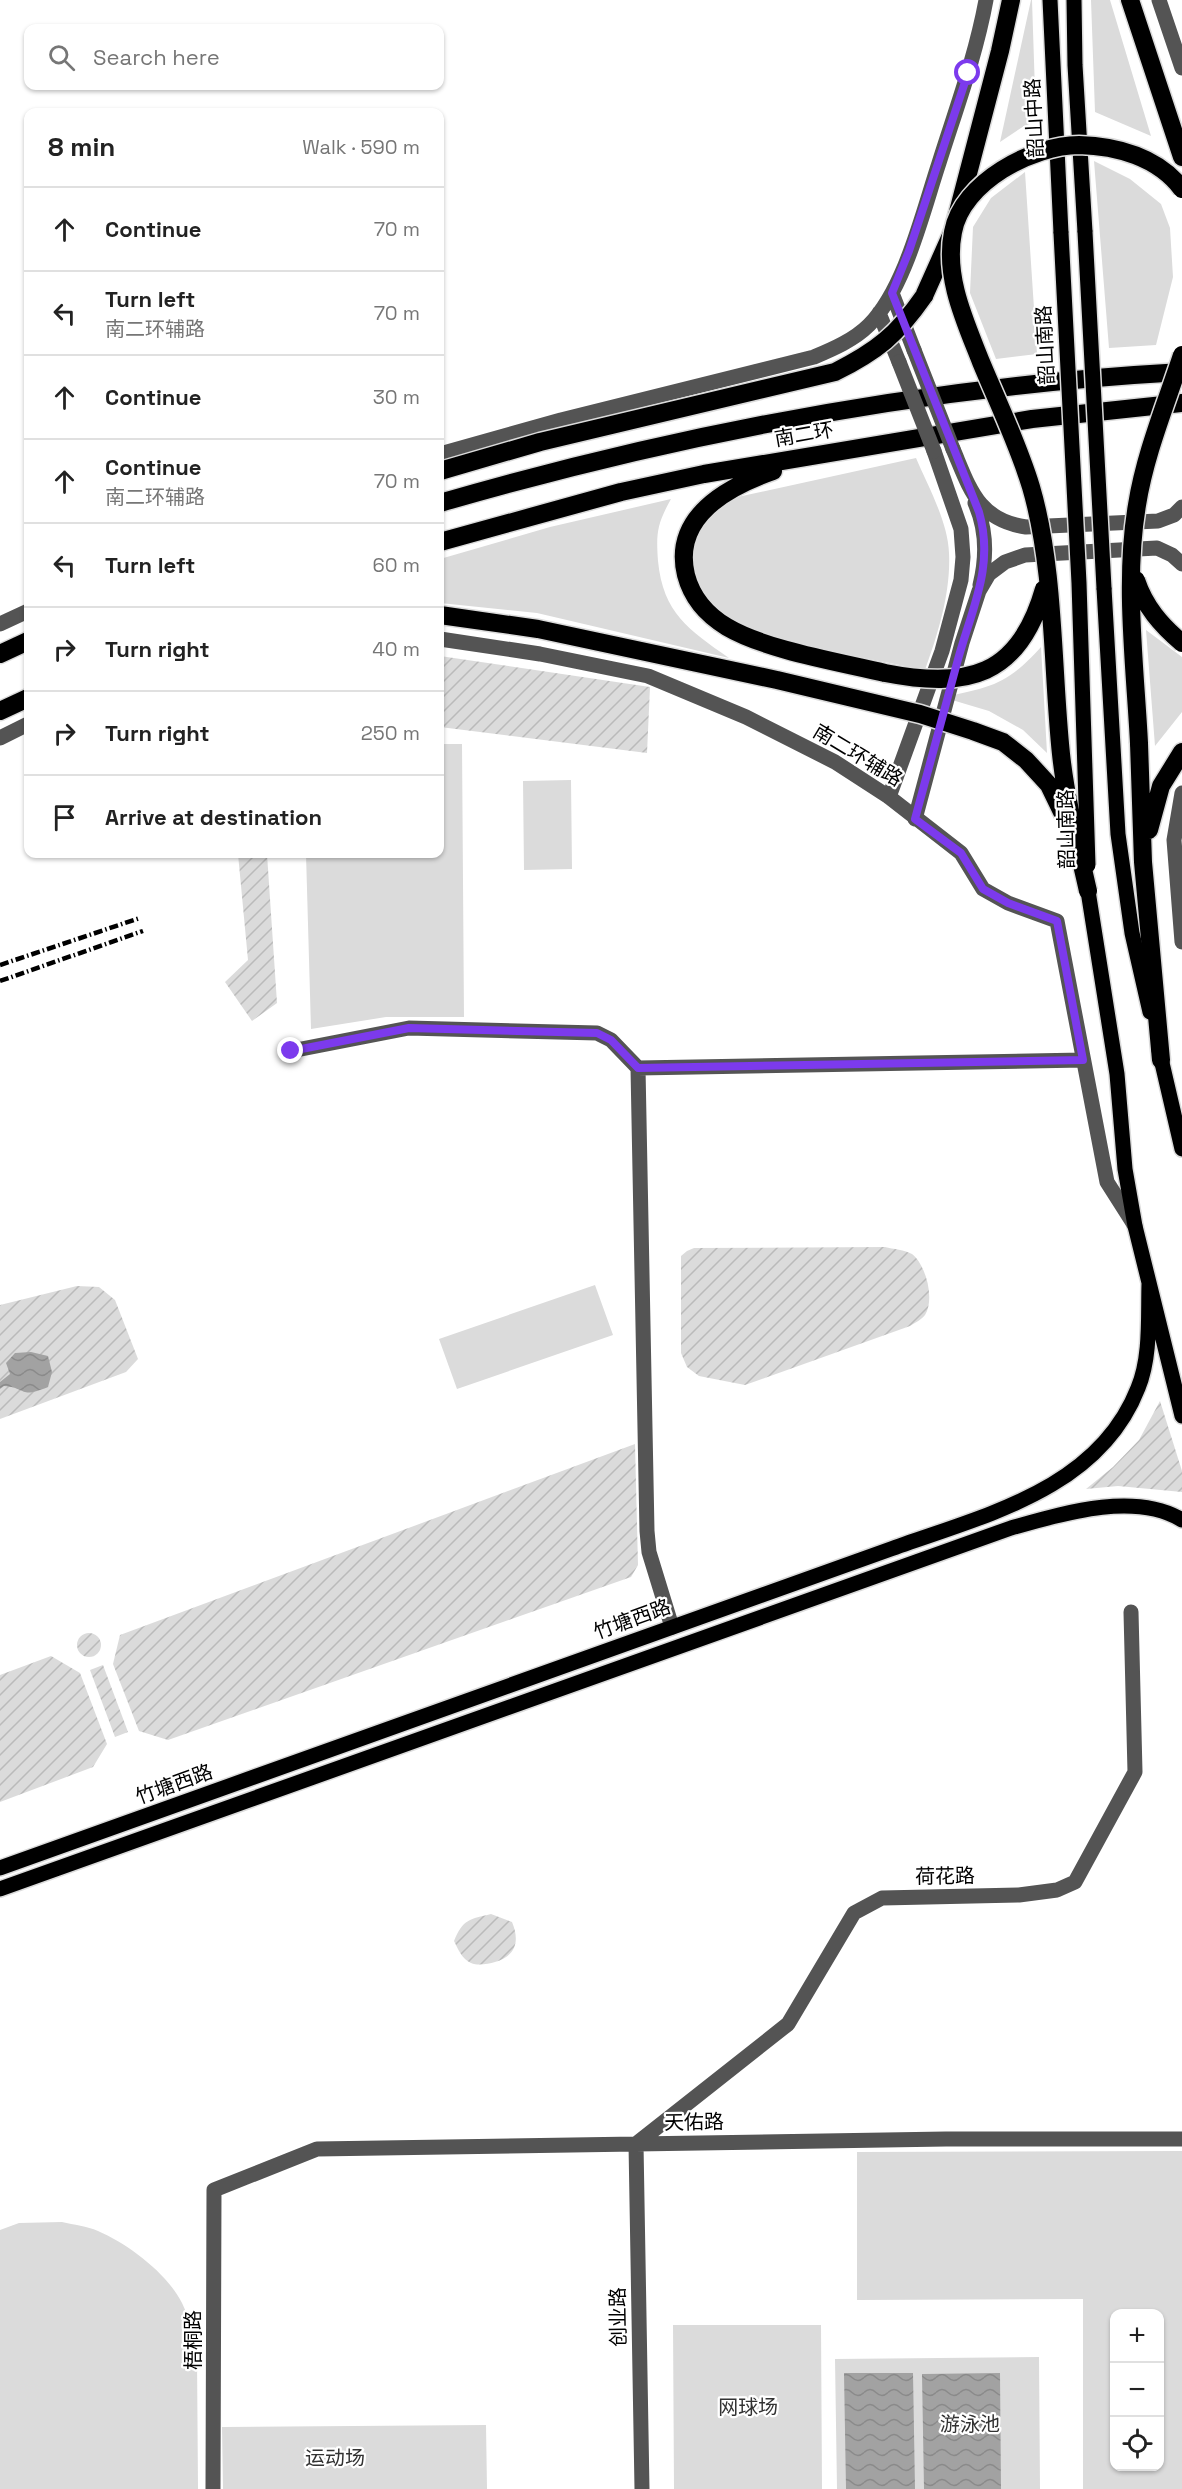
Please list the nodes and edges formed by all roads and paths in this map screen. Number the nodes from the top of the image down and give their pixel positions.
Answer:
1 (986, 0) edge
2 (1011, 0) edge
3 (1050, 0) edge
4 (1074, 0) edge
5 (1130, 0) edge
6 (1159, 0) edge
7 (1182, 68) edge
8 (1182, 157) edge
9 (1182, 189) edge
10 (953, 231) junction
11 (1061, 233) joint
12 (892, 293) junction
13 (879, 313) junction
14 (1182, 355) edge
15 (1179, 373) edge
16 (1182, 403) edge
17 (444, 453) edge
18 (818, 454) junction
19 (444, 470) edge
20 (971, 492) junction
21 (444, 502) edge
22 (1182, 507) edge
23 (1182, 520) edge
24 (1158, 521) junction
25 (1026, 527) junction
26 (961, 528) junction
27 (984, 528) junction
28 (444, 541) edge
29 (1182, 547) edge
30 (1157, 548) junction
31 (1025, 555) junction
32 (985, 556) junction
33 (963, 557) junction
34 (1132, 560) junction
35 (1182, 564) edge
36 (1047, 579) junction
37 (979, 591) junction
38 (24, 613) edge
39 (444, 616) edge
40 (0, 624) edge
41 (444, 640) edge
42 (24, 643) edge
43 (1182, 643) edge
44 (0, 654) edge
45 (24, 700) edge
46 (0, 711) edge
47 (24, 726) edge
48 (0, 738) edge
49 (1182, 752) edge
50 (1182, 793) edge
51 (889, 797) junction
52 (915, 819) junction
53 (1143, 862) junction
54 (1088, 891) junction
55 (1182, 942) edge
56 (291, 1051) dead end
57 (1083, 1060) junction
58 (1161, 1060) junction
59 (638, 1068) junction
60 (1182, 1149) edge
61 (1135, 1226) junction
62 (1149, 1284) junction
63 (1182, 1416) edge
64 (1182, 1520) edge
65 (1131, 1612) dead end
66 (672, 1627) junction
67 (0, 1868) edge
68 (0, 1889) edge
69 (1182, 2139) edge
70 (636, 2144) junction
71 (214, 2190) joint
72 (213, 2489) edge
73 (642, 2489) edge

1 - 12 street
2 - 10 highway, bridge
3 - 11 main road, 韶山中路
4 - 58 main road, bridge
5 - 8 highway
6 - 7 street
9 - 10 highway, bridge
10 - 19 highway, bridge
10 - 36 highway, bridge
11 - 54 main road, 韶山南路, bridge
12 - 13 street
12 - 20 street, bridge
13 - 17 street
13 - 26 street, bridge
14 - 15 highway, bridge
15 - 21 highway, 南二环
15 - 34 highway, bridge
16 - 18 highway, 南二环
18 - 28 highway, 南二环
18 - 36 highway, bridge
20 - 25 street
20 - 27 street
22 - 24 street
23 - 24 street
24 - 25 street
25 - 27 street
26 - 27 street
26 - 33 street
27 - 32 street
29 - 30 street, 南二环辅路
30 - 31 street, 南二环辅路
30 - 35 street
31 - 32 street
31 - 37 street, 南二环辅路
32 - 33 street
32 - 37 street
33 - 51 street
34 - 43 highway, bridge
34 - 53 highway, bridge
36 - 54 highway, bridge
37 - 52 street, 南二环辅路
38 - 40 street
39 - 54 highway, bridge
41 - 51 street, 南二环辅路
42 - 44 highway
45 - 46 highway
47 - 48 street
49 - 53 highway
50 - 55 street
51 - 52 street, 南二环辅路
52 - 57 street
53 - 58 highway
54 - 61 main road, 韶山南路
56 - 59 street
57 - 59 street
57 - 61 street
58 - 60 main road
59 - 66 street
61 - 62 main road, 韶山南路
62 - 63 main road, 韶山南路
62 - 66 main road, 竹塘西路
64 - 68 main road, 竹塘西路
65 - 70 street, 荷花路
66 - 67 main road, 竹塘西路
69 - 70 street, 天佑路
70 - 71 street, 天佑路
70 - 73 street, 创业路
71 - 72 street, 梧桐路

